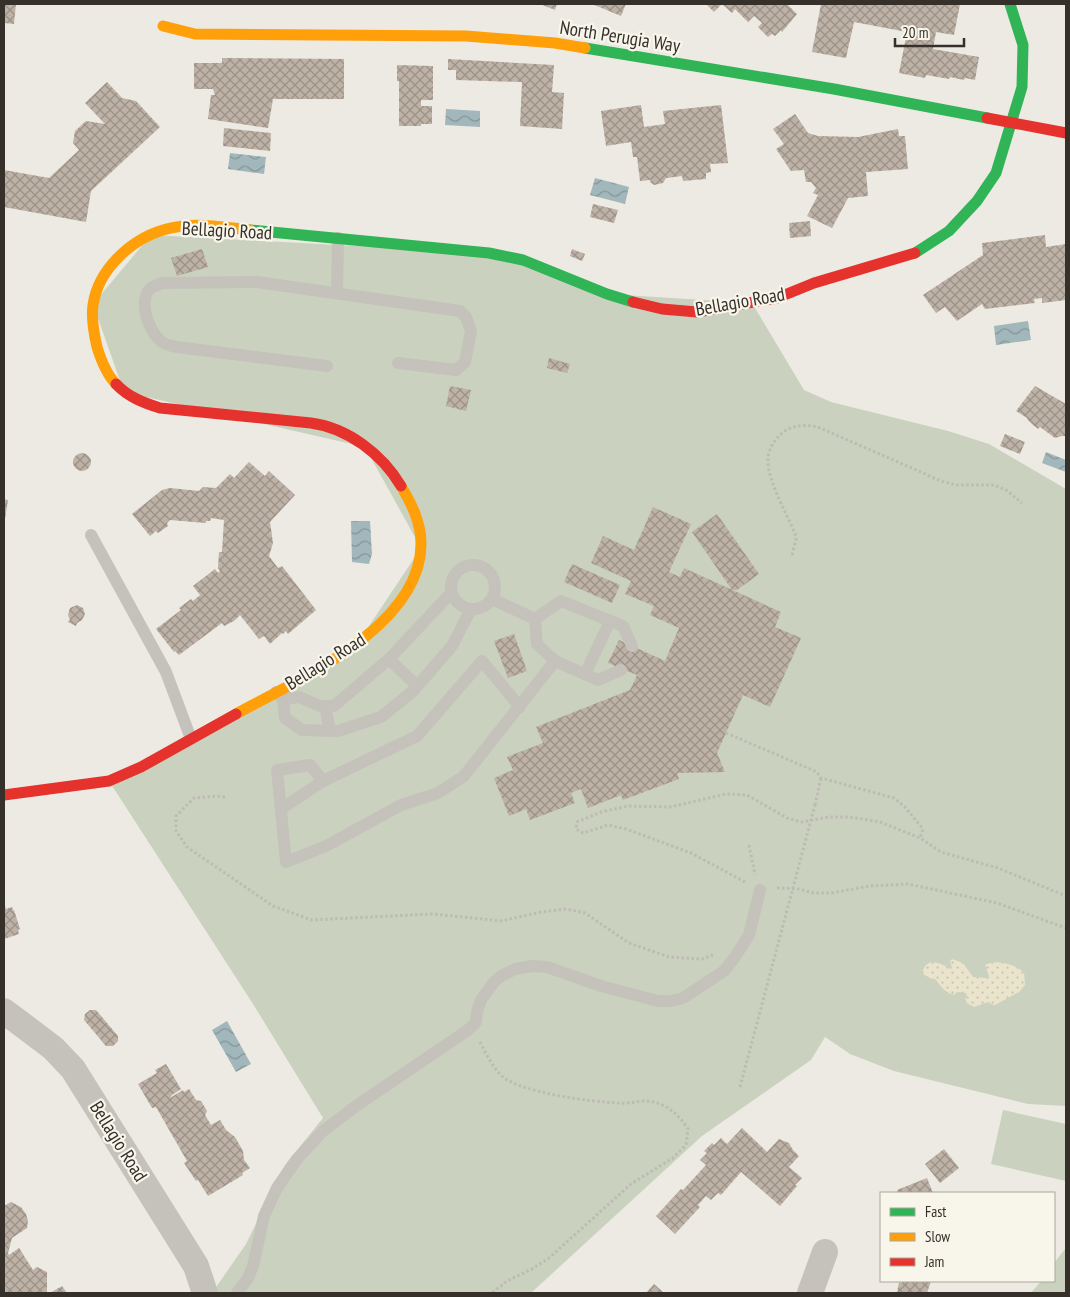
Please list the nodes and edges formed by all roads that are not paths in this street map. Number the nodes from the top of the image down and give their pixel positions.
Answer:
1 (1010, 4) edge
2 (163, 26) dead end
3 (1011, 122) junction
4 (1066, 133) edge
5 (338, 238) junction
6 (337, 294) junction
7 (398, 363) dead end
8 (327, 366) dead end
9 (91, 536) dead end
10 (451, 594) junction
11 (492, 599) junction
12 (471, 609) junction
13 (535, 619) junction
14 (610, 621) junction
15 (632, 646) dead end
16 (389, 658) junction
17 (555, 661) junction
18 (621, 670) dead end
19 (585, 674) junction
20 (417, 686) junction
21 (280, 696) junction
22 (326, 706) junction
23 (520, 707) junction
24 (330, 731) junction
25 (192, 739) junction
26 (323, 781) junction
27 (4, 795) edge
28 (281, 809) junction
29 (760, 890) road end
30 (4, 1012) edge
31 (825, 1252) dead end
32 (205, 1293) edge
33 (237, 1293) edge
34 (810, 1293) edge

1 - 3 street, Bellagio Road
2 - 3 street, North Perugia Way
3 - 4 street, North Perugia Way
3 - 5 street, Bellagio Road
5 - 6 lane
5 - 21 street, Bellagio Road
6 - 7 lane
6 - 8 lane
9 - 25 lane
10 - 11 lane
10 - 12 lane
10 - 16 lane
11 - 12 lane
11 - 13 lane
12 - 20 lane
13 - 14 lane
13 - 17 lane
14 - 15 lane
14 - 19 lane
16 - 20 lane
16 - 22 lane
17 - 19 lane
17 - 23 lane
18 - 19 lane
20 - 24 lane
21 - 22 lane
21 - 24 lane
21 - 25 street, Bellagio Road
22 - 24 lane
23 - 26 lane
23 - 28 lane
25 - 27 street, Bellagio Road
26 - 28 lane
26 - 28 lane
29 - 33 lane
30 - 32 street, Bellagio Road
31 - 34 street

